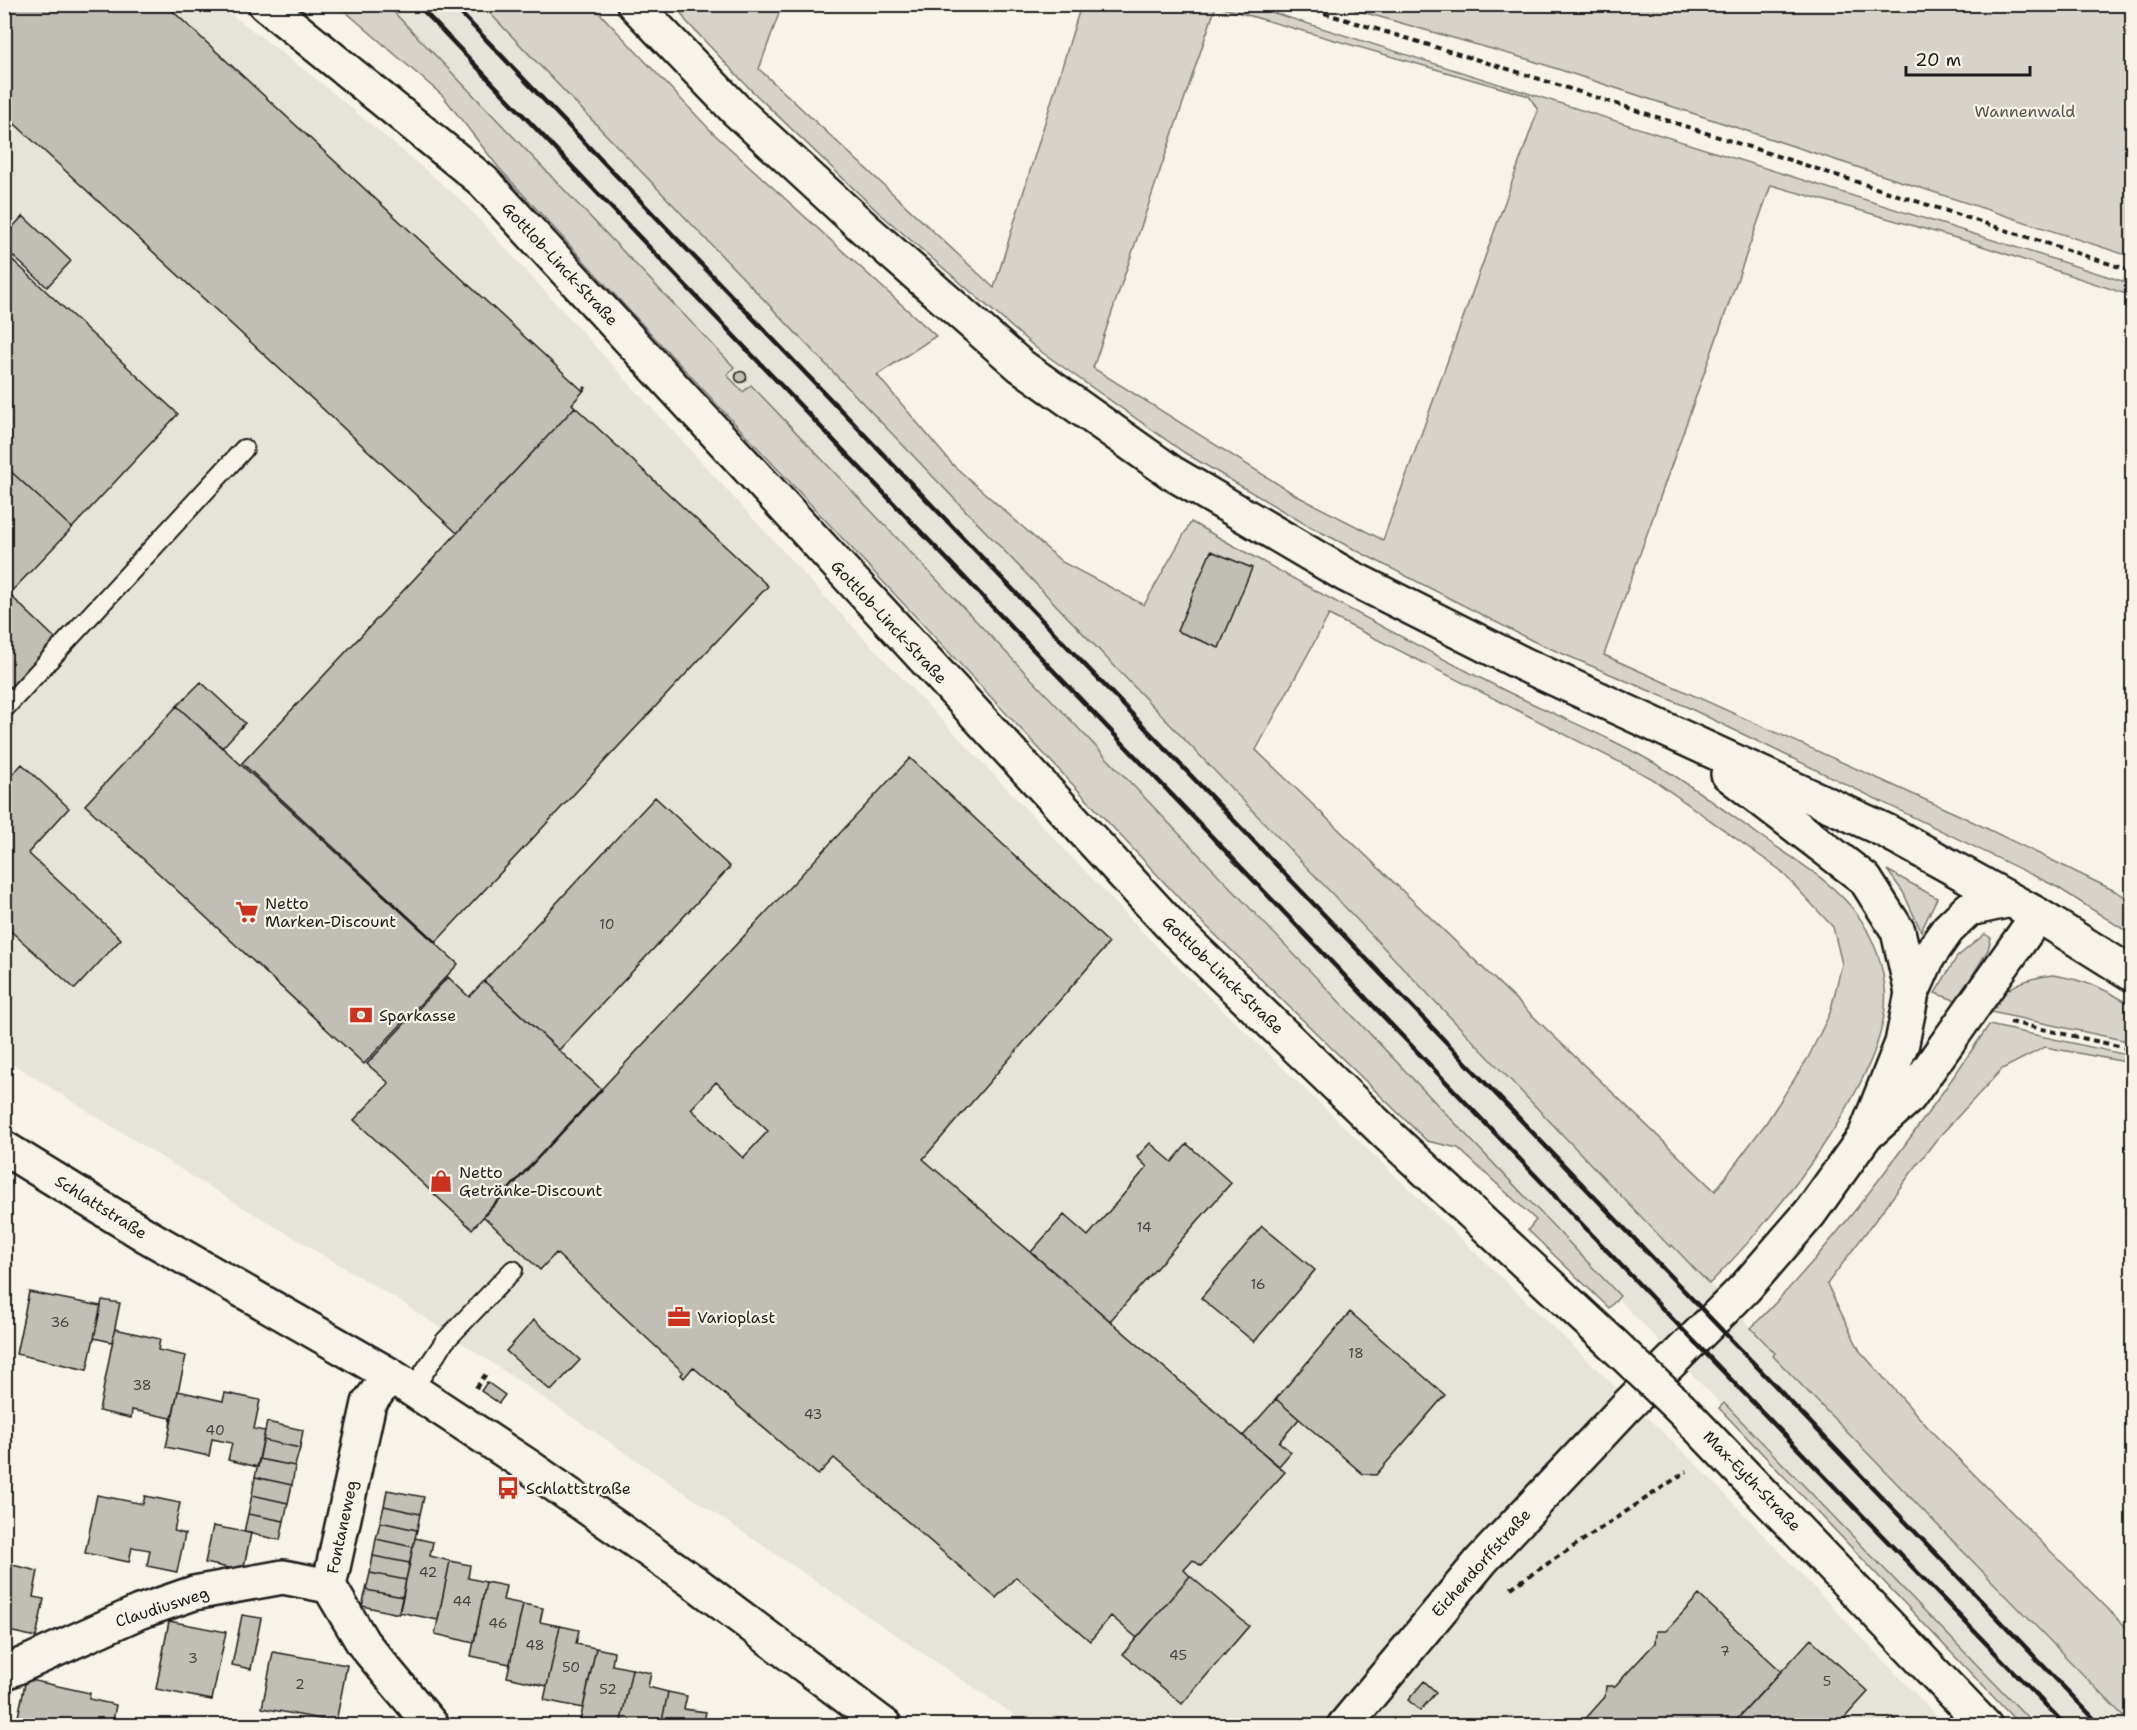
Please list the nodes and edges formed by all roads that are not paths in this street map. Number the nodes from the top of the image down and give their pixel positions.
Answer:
1 (266, 4) edge
2 (634, 4) edge
3 (244, 449) dead end
4 (4, 709) edge
5 (1674, 734) junction
6 (2025, 907) junction
7 (2133, 974) edge
8 (1912, 993) junction
9 (1865, 1136) junction
10 (4, 1148) edge
11 (1509, 1246) joint
12 (513, 1270) dead end
13 (401, 1383) junction
14 (329, 1586) junction
15 (4, 1673) edge
16 (432, 1725) edge
17 (885, 1725) edge
18 (1344, 1725) edge
19 (1985, 1725) edge

1 - 11 street, Gottlob-Linck-Straße
2 - 5 street
3 - 4 lane
5 - 6 street
5 - 8 street
6 - 7 street
6 - 8 street
6 - 9 street
8 - 9 street
9 - 18 street, Eichendorffstraße
10 - 13 street, Schlattstraße
11 - 19 street, Max-Eyth-Straße, bridge
12 - 13 lane
13 - 14 street, Fontaneweg
13 - 17 street, Schlattstraße
14 - 15 street, Claudiusweg
14 - 16 street, Fontaneweg

